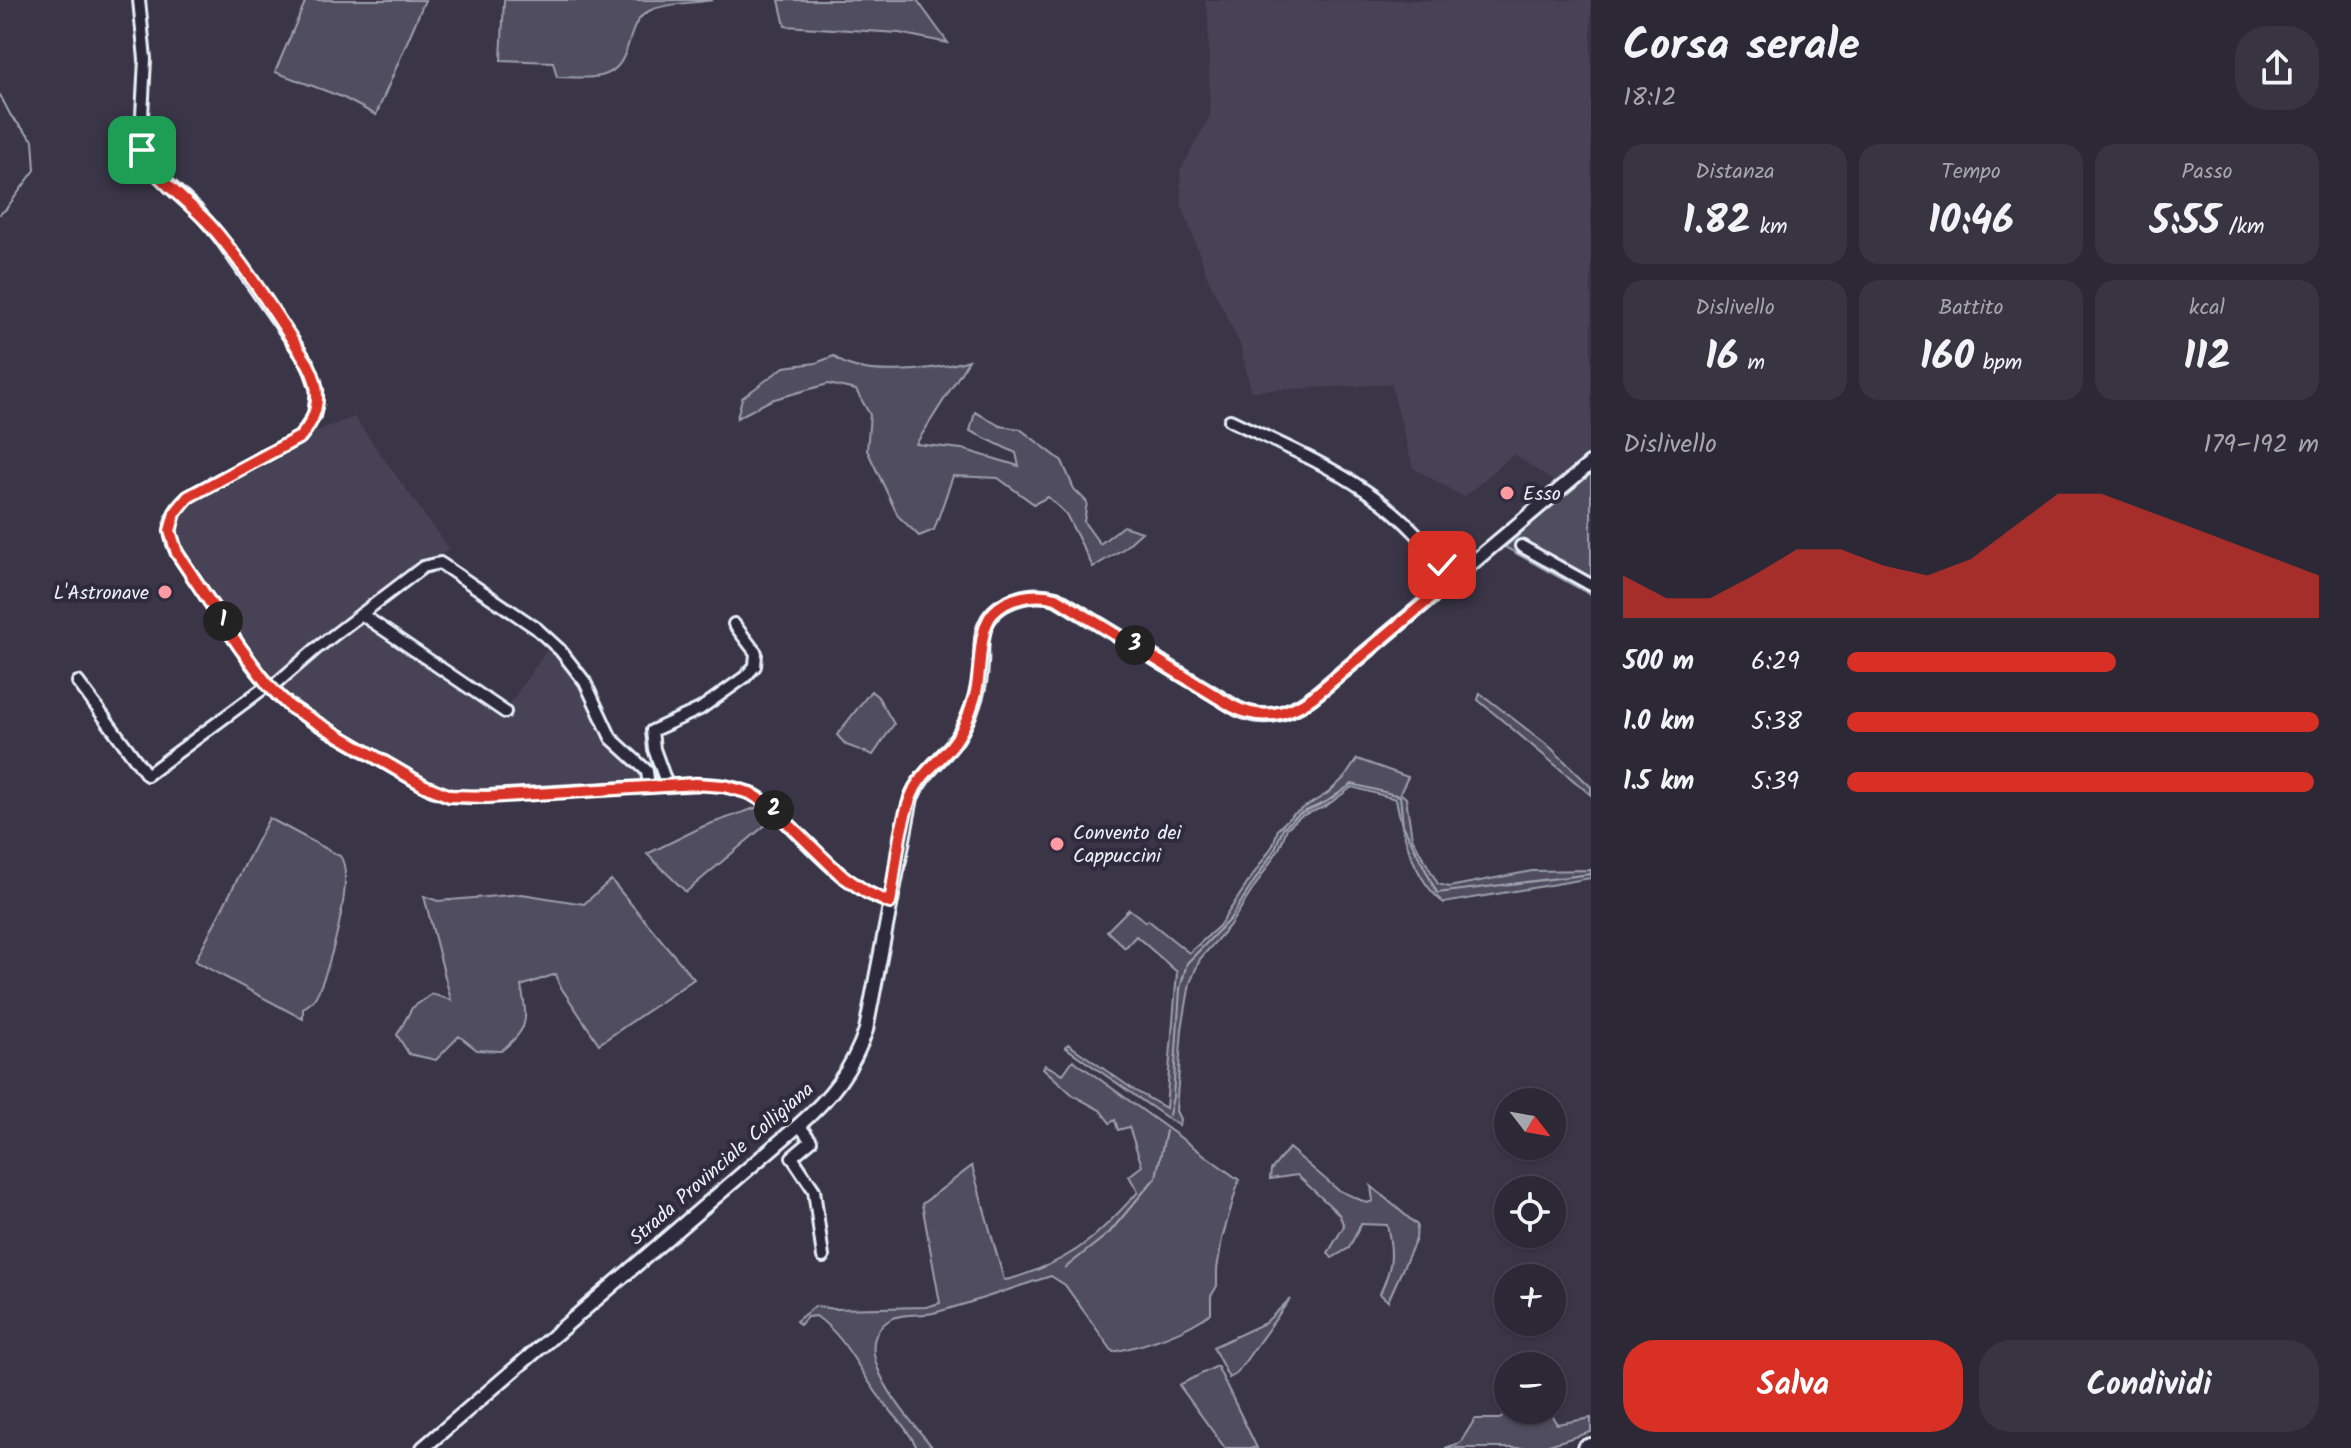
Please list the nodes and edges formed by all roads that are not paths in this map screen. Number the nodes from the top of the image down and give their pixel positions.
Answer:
1 (139, 0) edge
2 (1230, 420) dead end
3 (1591, 463) edge
4 (1521, 546) dead end
5 (1452, 580) junction
6 (1591, 585) edge
7 (361, 614) junction
8 (734, 624) dead end
9 (78, 682) dead end
10 (269, 686) junction
11 (505, 712) dead end
12 (667, 785) junction
13 (649, 787) junction
14 (890, 903) junction
15 (799, 1125) junction
16 (823, 1257) dead end
17 (1591, 1446) edge
18 (423, 1448) edge
19 (1585, 1448) edge

1 - 10 street
2 - 5 street
3 - 5 main road, Strada Provinciale Colligiana
4 - 6 street
5 - 14 main road, Strada Provinciale Colligiana
7 - 10 street
7 - 11 street
7 - 13 street
8 - 12 street
9 - 10 street
10 - 13 street
12 - 13 street
12 - 14 street
14 - 15 main road, Strada Provinciale Colligiana
15 - 16 street
15 - 18 main road, Strada Provinciale Colligiana
17 - 19 highway

